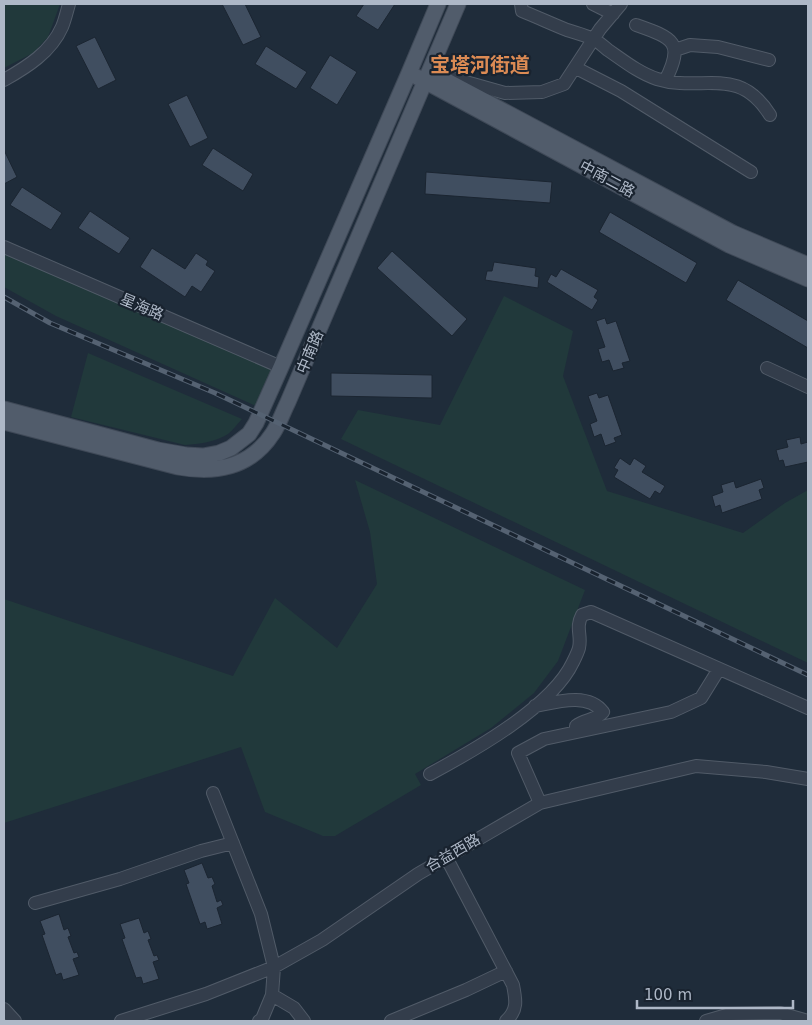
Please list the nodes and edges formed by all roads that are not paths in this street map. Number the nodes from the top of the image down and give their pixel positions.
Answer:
1 (69, 4) edge
2 (438, 4) edge
3 (458, 4) edge
4 (521, 4) edge
5 (593, 4) edge
6 (621, 4) edge
7 (612, 14) junction
8 (636, 25) dead end
9 (594, 39) junction
10 (675, 50) junction
11 (769, 60) dead end
12 (411, 68) junction
13 (576, 68) junction
14 (427, 76) junction
15 (4, 80) edge
16 (665, 81) junction
17 (770, 115) dead end
18 (751, 172) dead end
19 (4, 247) edge
20 (808, 265) edge
21 (808, 279) edge
22 (280, 367) junction
23 (767, 368) dead end
24 (808, 387) edge
25 (4, 409) edge
26 (4, 422) edge
27 (719, 668) junction
28 (535, 706) junction
29 (808, 708) edge
30 (576, 732) junction
31 (430, 774) dead end
32 (808, 779) edge
33 (213, 793) dead end
34 (540, 803) junction
35 (233, 843) junction
36 (446, 858) junction
37 (36, 903) dead end
38 (274, 967) junction
39 (506, 971) junction
40 (272, 995) junction
41 (4, 1009) edge
42 (15, 1021) edge
43 (121, 1021) edge
44 (259, 1021) edge
45 (304, 1021) edge
46 (391, 1021) edge
47 (506, 1021) edge
48 (706, 1021) edge
49 (808, 1021) edge

1 - 15 street
2 - 12 main road, 中南路
3 - 14 main road, 中南路
4 - 9 street
5 - 7 street
6 - 7 street
7 - 9 street
8 - 10 street
9 - 13 street
9 - 16 street
10 - 11 street
10 - 16 street
12 - 14 main road, 中南二路
12 - 22 main road, 中南路
13 - 14 street
13 - 18 street
14 - 20 main road, 中南二路
14 - 21 main road, 中南二路
14 - 26 main road, 中南路
16 - 17 street
19 - 22 street, 星海路
22 - 25 main road, 中南路
23 - 24 street
27 - 28 street
27 - 29 street
27 - 30 street
28 - 30 street
28 - 31 street
30 - 34 street
32 - 34 street, 合益西路
33 - 35 street
34 - 36 street, 合益西路
35 - 37 street
35 - 38 street
36 - 38 street, 合益西路
36 - 39 street
38 - 40 street
38 - 43 street, 合益西路
39 - 46 street
39 - 47 street
40 - 44 street
40 - 45 street
41 - 42 street
48 - 49 street

